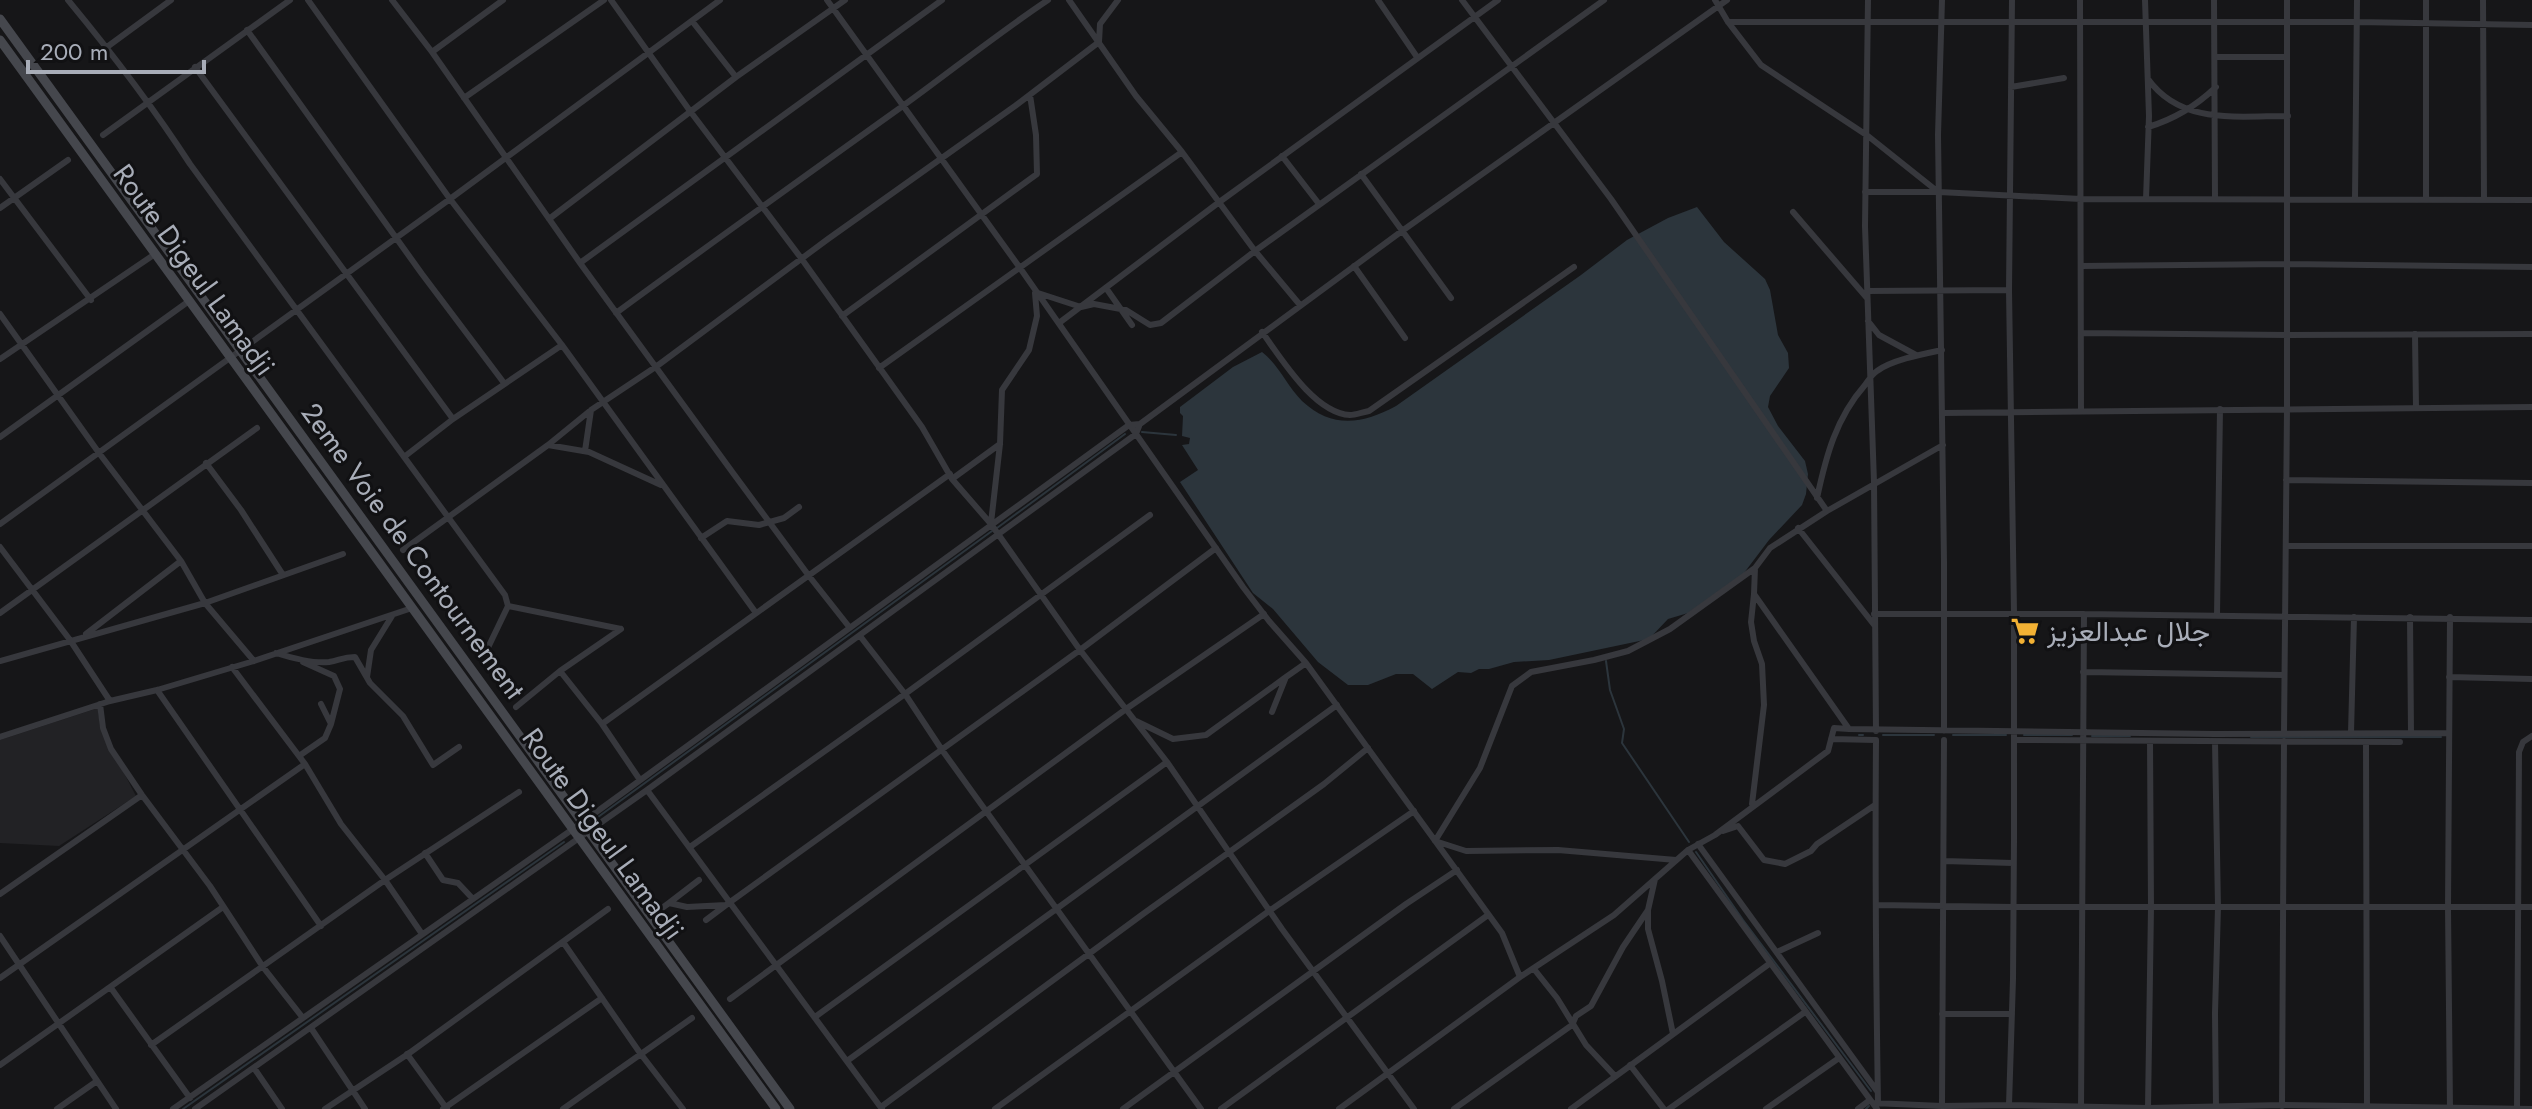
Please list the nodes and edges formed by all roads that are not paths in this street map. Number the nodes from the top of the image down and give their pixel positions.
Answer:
1 (68, 0) edge
2 (171, 0) edge
3 (290, 0) edge
4 (308, 0) edge
5 (403, 0) edge
6 (503, 0) edge
7 (604, 0) edge
8 (611, 0) edge
9 (720, 0) edge
10 (827, 0) edge
11 (845, 0) edge
12 (942, 0) edge
13 (1048, 0) edge
14 (1069, 0) edge
15 (1118, 0) edge
16 (1378, 0) edge
17 (1462, 0) edge
18 (1498, 0) edge
19 (1604, 0) edge
20 (1727, 0) edge
21 (1868, 0) edge
22 (1942, 0) edge
23 (2012, 0) edge
24 (2080, 0) edge
25 (2145, 0) edge
26 (2214, 0) edge
27 (2287, 0) edge
28 (2357, 0) edge
29 (2426, 0) edge
30 (2483, 0) edge
31 (394, 3) edge
32 (1717, 3) edge
33 (833, 9) junction
34 (1474, 17) junction
35 (0, 19) edge
36 (692, 21) junction
37 (1868, 21) junction
38 (1728, 22) junction
39 (1942, 22) junction
40 (2215, 22) junction
41 (2287, 22) junction
42 (2357, 22) junction
43 (2427, 22) junction
44 (2013, 23) junction
45 (2080, 23) junction
46 (2145, 23) junction
47 (2483, 24) junction
48 (2532, 25) edge
49 (247, 30) junction
50 (0, 40) edge
51 (1099, 42) junction
52 (107, 47) junction
53 (432, 52) junction
54 (647, 52) junction
55 (865, 56) junction
56 (1417, 57) junction
57 (2215, 57) junction
58 (2287, 57) junction
59 (195, 67) junction
60 (1511, 68) junction
61 (736, 77) junction
62 (2147, 77) junction
63 (2064, 78) dead end
64 (2011, 87) junction
65 (2216, 87) junction
66 (1030, 95) junction
67 (464, 98) junction
68 (146, 103) junction
69 (903, 106) junction
70 (2187, 110) junction
71 (690, 111) junction
72 (2216, 116) junction
73 (2288, 116) junction
74 (1553, 121) junction
75 (2148, 127) junction
76 (103, 135) dead end
77 (1868, 136) junction
78 (1182, 152) junction
79 (1282, 156) junction
80 (506, 157) junction
81 (724, 157) junction
82 (940, 159) junction
83 (68, 160) dead end
84 (1361, 174) junction
85 (0, 179) edge
86 (1865, 192) junction
87 (1939, 192) junction
88 (2009, 197) junction
89 (14, 198) junction
90 (2215, 198) junction
91 (2288, 198) junction
92 (2355, 198) junction
93 (450, 199) junction
94 (2081, 199) junction
95 (2146, 199) junction
96 (2426, 199) junction
97 (2484, 200) junction
98 (2532, 200) edge
99 (1218, 203) junction
100 (1319, 204) junction
101 (761, 206) junction
102 (0, 208) edge
103 (1793, 212) dead end
104 (981, 215) junction
105 (549, 219) junction
106 (1402, 231) junction
107 (396, 237) junction
108 (1255, 251) junction
109 (155, 254) junction
110 (801, 258) junction
111 (580, 263) junction
112 (2287, 264) junction
113 (1354, 266) junction
114 (2081, 266) junction
115 (1574, 267) dead end
116 (2532, 267) edge
117 (1020, 268) junction
118 (345, 273) junction
119 (1106, 288) junction
120 (1940, 290) junction
121 (2009, 290) junction
122 (1036, 291) junction
123 (1867, 294) junction
124 (1451, 298) dead end
125 (91, 300) junction
126 (189, 301) junction
127 (1300, 305) junction
128 (1081, 307) junction
129 (296, 309) junction
130 (1121, 309) junction
131 (616, 313) junction
132 (0, 314) edge
133 (842, 316) junction
134 (1868, 321) junction
135 (1059, 323) junction
136 (1132, 325) dead end
137 (1262, 332) junction
138 (2081, 333) junction
139 (2415, 334) junction
140 (2532, 334) edge
141 (2287, 335) junction
142 (1405, 338) dead end
143 (21, 344) junction
144 (562, 345) junction
145 (239, 349) junction
146 (1942, 350) junction
147 (1916, 355) junction
148 (230, 357) junction
149 (0, 359) edge
150 (657, 366) junction
151 (879, 368) junction
152 (1871, 378) junction
153 (504, 383) junction
154 (58, 395) junction
155 (603, 402) junction
156 (2532, 407) edge
157 (2416, 408) junction
158 (2220, 409) junction
159 (2287, 409) junction
160 (591, 410) junction
161 (2081, 411) junction
162 (2011, 412) junction
163 (1943, 413) junction
164 (453, 419) junction
165 (1140, 424) junction
166 (1129, 425) junction
167 (257, 428) dead end
168 (1136, 434) junction
169 (0, 437) edge
170 (1000, 444) junction
171 (548, 445) junction
172 (1943, 445) junction
173 (585, 451) junction
174 (99, 453) junction
175 (404, 457) junction
176 (206, 463) junction
177 (951, 477) junction
178 (2286, 480) junction
179 (1874, 482) junction
180 (2532, 483) edge
181 (665, 487) junction
182 (1817, 498) junction
183 (799, 507) dead end
184 (141, 510) junction
185 (1827, 511) junction
186 (1150, 515) dead end
187 (448, 517) junction
188 (769, 522) junction
189 (0, 524) edge
190 (1798, 528) junction
191 (995, 530) junction
192 (701, 538) junction
193 (2286, 546) junction
194 (2532, 546) edge
195 (0, 547) edge
196 (1216, 548) junction
197 (403, 550) dead end
198 (343, 554) dead end
199 (181, 561) junction
200 (1755, 568) junction
201 (283, 575) junction
202 (809, 576) junction
203 (31, 590) junction
204 (1041, 594) junction
205 (1754, 594) junction
206 (205, 603) junction
207 (508, 606) junction
208 (412, 608) junction
209 (0, 613) edge
210 (756, 613) junction
211 (2014, 613) junction
212 (1264, 614) junction
213 (1874, 614) junction
214 (2084, 614) junction
215 (1945, 615) junction
216 (392, 616) junction
217 (2217, 616) junction
218 (2284, 617) junction
219 (2354, 617) junction
220 (2410, 617) junction
221 (2450, 617) junction
222 (2532, 620) edge
223 (1875, 626) junction
224 (850, 628) junction
225 (83, 636) junction
226 (860, 636) junction
227 (70, 640) junction
228 (1080, 650) junction
229 (276, 653) junction
230 (483, 658) dead end
231 (297, 659) junction
232 (0, 661) edge
233 (254, 661) junction
234 (1306, 663) junction
235 (232, 667) junction
236 (560, 671) junction
237 (2083, 672) junction
238 (2283, 675) junction
239 (367, 677) junction
240 (1286, 677) junction
241 (2449, 677) junction
242 (2532, 679) edge
243 (157, 690) junction
244 (905, 694) junction
245 (110, 701) junction
246 (100, 704) junction
247 (321, 704) dead end
248 (1337, 705) junction
249 (516, 707) dead end
250 (1126, 709) junction
251 (1272, 712) dead end
252 (1134, 720) junction
253 (331, 724) junction
254 (602, 724) junction
255 (1834, 728) junction
256 (1876, 731) junction
257 (1944, 731) junction
258 (2014, 732) junction
259 (2351, 733) junction
260 (2411, 733) junction
261 (2448, 733) junction
262 (2083, 736) junction
263 (2532, 736) edge
264 (0, 737) edge
265 (2150, 737) junction
266 (2284, 738) junction
267 (1831, 739) junction
268 (1944, 740) dead end
269 (2014, 740) junction
270 (2215, 742) junction
271 (2366, 742) junction
272 (2400, 742) dead end
273 (459, 747) dead end
274 (1368, 748) junction
275 (942, 750) junction
276 (299, 756) junction
277 (1167, 762) junction
278 (305, 764) junction
279 (640, 780) junction
280 (647, 790) junction
281 (519, 792) dead end
282 (142, 795) junction
283 (1198, 805) junction
284 (1875, 805) junction
285 (1752, 806) junction
286 (241, 809) junction
287 (988, 811) junction
288 (1414, 811) junction
289 (582, 821) junction
290 (589, 831) junction
291 (1717, 833) junction
292 (576, 834) junction
293 (1435, 841) junction
294 (1698, 844) junction
295 (690, 847) junction
296 (1688, 850) junction
297 (183, 851) junction
298 (1230, 852) junction
299 (425, 853) junction
300 (1676, 860) junction
301 (1944, 861) junction
302 (2013, 863) junction
303 (1026, 864) junction
304 (1457, 870) junction
305 (1655, 879) junction
306 (385, 880) junction
307 (699, 880) dead end
308 (0, 894) edge
309 (473, 899) junction
310 (669, 903) junction
311 (728, 904) junction
312 (1877, 905) junction
313 (2283, 905) junction
314 (1943, 906) junction
315 (2082, 906) junction
316 (2368, 906) junction
317 (2517, 906) junction
318 (223, 907) junction
319 (2013, 907) junction
320 (2151, 907) junction
321 (2218, 907) junction
322 (2448, 907) junction
323 (2532, 907) edge
324 (608, 909) dead end
325 (1057, 909) junction
326 (1648, 910) junction
327 (658, 911) dead end
328 (1269, 911) junction
329 (1488, 915) junction
330 (706, 920) dead end
331 (321, 926) junction
332 (1818, 933) dead end
333 (422, 934) junction
334 (0, 936) edge
335 (563, 942) junction
336 (1777, 952) junction
337 (1088, 953) junction
338 (776, 963) junction
339 (19, 964) junction
340 (1769, 964) junction
341 (263, 967) junction
342 (1534, 969) junction
343 (1314, 972) junction
344 (1520, 977) junction
345 (0, 978) edge
346 (111, 988) junction
347 (602, 998) junction
348 (730, 999) dead end
349 (1805, 1012) junction
350 (1131, 1013) junction
351 (1942, 1014) junction
352 (2012, 1014) junction
353 (815, 1017) junction
354 (1347, 1017) junction
355 (303, 1018) junction
356 (692, 1018) dead end
357 (59, 1024) junction
358 (1572, 1025) junction
359 (311, 1028) junction
360 (1673, 1034) junction
361 (151, 1045) junction
362 (640, 1053) junction
363 (407, 1054) junction
364 (1839, 1058) junction
365 (847, 1061) junction
366 (0, 1065) edge
367 (1630, 1065) junction
368 (254, 1068) junction
369 (1174, 1072) junction
370 (1387, 1074) junction
371 (1615, 1076) junction
372 (97, 1081) junction
373 (351, 1090) junction
374 (1878, 1092) junction
375 (190, 1098) junction
376 (1875, 1105) edge
377 (2009, 1105) junction
378 (1942, 1106) junction
379 (2282, 1107) edge
380 (445, 1108) edge
381 (881, 1108) edge
382 (2079, 1108) edge
383 (2148, 1108) edge
384 (2214, 1108) edge
385 (2367, 1108) edge
386 (2450, 1108) edge
387 (2517, 1108) edge
388 (57, 1109) edge
389 (116, 1109) edge
390 (173, 1109) edge
391 (195, 1109) edge
392 (282, 1109) edge
393 (325, 1109) edge
394 (365, 1109) edge
395 (563, 1109) edge
396 (683, 1109) edge
397 (776, 1109) edge
398 (790, 1109) edge
399 (995, 1109) edge
400 (1123, 1109) edge
401 (1201, 1109) edge
402 (1221, 1109) edge
403 (1339, 1109) edge
404 (1414, 1109) edge
405 (1454, 1109) edge
406 (1573, 1109) edge
407 (1666, 1109) edge
408 (1766, 1109) edge
409 (1858, 1109) edge
410 (2532, 1109) edge

1 - 52 street
2 - 52 street
3 - 49 street
4 - 93 street
5 - 31 street
6 - 53 street
7 - 67 street
8 - 54 street
9 - 36 street
10 - 33 street
11 - 33 street
12 - 55 street
13 - 69 street
14 - 51 street
15 - 51 street
16 - 56 street
17 - 34 street
18 - 34 street
19 - 60 street
20 - 32 street
21 - 37 street
22 - 39 street
23 - 44 street
24 - 45 street
25 - 46 street
26 - 40 street
27 - 41 street
28 - 42 street
29 - 43 street
30 - 47 street
31 - 53 street
32 - 38 street
32 - 74 street
33 - 55 street
33 - 61 street
34 - 56 street
34 - 60 street
35 - 145 main road, 2eme Voie de Contournement
36 - 54 street
36 - 61 street
37 - 38 street
37 - 39 street
37 - 77 street
38 - 77 street
39 - 44 street
39 - 87 street
40 - 41 street
40 - 46 street
40 - 57 street
41 - 42 street
41 - 58 street
42 - 43 street
42 - 92 street
43 - 47 street
43 - 96 street
44 - 45 street
44 - 64 street
45 - 46 street
45 - 94 street
46 - 62 street
47 - 48 street
47 - 97 street
49 - 59 street
49 - 107 street
50 - 109 main road, Route Digeul Lamadji
51 - 66 street
51 - 78 street
52 - 68 street
53 - 67 street
54 - 71 street
54 - 80 street
55 - 69 street
55 - 81 street
56 - 79 street
57 - 58 street
57 - 65 street
58 - 73 street
59 - 68 street
59 - 118 street
60 - 74 street
60 - 84 street
61 - 71 street
62 - 70 street
62 - 75 street
63 - 64 street
64 - 88 street
65 - 70 street
65 - 72 street
66 - 82 street
66 - 104 street
67 - 80 street
68 - 76 street
68 - 129 street
69 - 82 street
69 - 101 street
70 - 72 street
70 - 75 street
71 - 81 street
71 - 105 street
72 - 73 street
72 - 90 street
73 - 91 street
74 - 106 street
74 - 182 street
75 - 95 street
77 - 86 street
77 - 87 street
78 - 99 street
78 - 117 street
79 - 99 street
79 - 100 street
80 - 93 street
80 - 105 street
81 - 101 street
81 - 111 street
82 - 104 street
82 - 110 street
83 - 89 street
84 - 100 street
84 - 106 street
85 - 89 street
86 - 87 street
86 - 123 street
87 - 88 street
87 - 120 street
88 - 94 street
88 - 121 street
89 - 102 street
89 - 125 street
90 - 91 street
90 - 95 street
91 - 92 street
91 - 112 street
92 - 96 street
93 - 107 street
93 - 144 street
94 - 95 street
94 - 114 street
96 - 97 street
97 - 98 street
99 - 108 street
99 - 119 street
100 - 108 street
101 - 110 street
101 - 131 street
103 - 123 street
104 - 117 street
104 - 133 street
105 - 111 street
106 - 113 street
106 - 124 street
107 - 118 street
107 - 153 street
108 - 127 street
108 - 130 street
109 - 125 street
109 - 126 main road, Route Digeul Lamadji
110 - 133 street
110 - 150 street
111 - 131 street
112 - 114 street
112 - 116 street
112 - 141 street
113 - 127 street
113 - 142 street
114 - 138 street
115 - 137 street
117 - 122 street
117 - 151 street
118 - 129 street
118 - 164 street
119 - 128 street
119 - 130 street
120 - 121 street
120 - 123 street
120 - 146 street
121 - 162 street
122 - 128 street
122 - 135 street
122 - 170 street
123 - 134 street
125 - 143 street
126 - 148 main road, Route Digeul Lamadji
126 - 154 street
127 - 137 street
128 - 130 street
128 - 135 street
129 - 145 street
129 - 175 street
130 - 136 street
131 - 150 street
132 - 143 street
133 - 151 street
134 - 147 street
134 - 152 street
135 - 166 street
137 - 165 street
138 - 141 street
138 - 161 street
139 - 140 street
139 - 141 street
139 - 157 street
141 - 159 street
143 - 149 street
143 - 154 street
144 - 153 street
144 - 155 street
145 - 148 street
145 - 289 main road, 2eme Voie de Contournement
146 - 147 street
146 - 163 street
147 - 152 street
148 - 174 street
148 - 208 main road, Route Digeul Lamadji
150 - 155 street
150 - 188 street
151 - 177 street
152 - 179 street
152 - 182 street
153 - 164 street
154 - 169 street
154 - 174 street
155 - 160 street
155 - 181 street
156 - 157 street
157 - 159 street
158 - 159 street
158 - 161 street
158 - 217 street
159 - 178 street
160 - 171 street
160 - 173 street
161 - 162 street
162 - 163 street
162 - 211 street
163 - 172 street
164 - 175 street
165 - 166 street
165 - 168 street
166 - 168 street
166 - 191 street
167 - 176 street
168 - 191 street
168 - 196 street
170 - 177 street
170 - 191 street
171 - 173 street
171 - 187 street
172 - 179 street
172 - 215 street
173 - 181 street
174 - 184 street
174 - 189 street
175 - 187 street
176 - 184 street
176 - 201 street
177 - 191 street
177 - 202 street
178 - 180 street
178 - 193 street
179 - 185 street
179 - 213 street
181 - 192 street
182 - 185 street
183 - 188 street
184 - 199 street
184 - 203 street
185 - 190 street
186 - 204 street
187 - 197 street
187 - 207 street
188 - 192 street
188 - 202 street
190 - 200 street
190 - 223 street
191 - 204 street
191 - 224 street
191 - 226 street
192 - 210 street
193 - 194 street
193 - 218 street
195 - 203 street
196 - 212 street
196 - 228 street
198 - 201 street
199 - 206 street
199 - 225 street
200 - 205 street
200 - 293 street
201 - 206 street
202 - 210 street
202 - 224 street
203 - 209 street
203 - 227 street
204 - 228 street
204 - 244 street
205 - 255 street
205 - 285 street
206 - 225 street
206 - 233 street
207 - 230 street
207 - 236 street
208 - 216 street
208 - 292 main road, Route Digeul Lamadji
210 - 254 street
211 - 214 street
211 - 215 street
211 - 258 street
212 - 234 street
212 - 250 street
213 - 215 street
213 - 223 street
214 - 217 street
214 - 237 street
215 - 257 street
216 - 229 street
216 - 239 street
217 - 218 street
218 - 219 street
218 - 238 street
219 - 220 street
219 - 259 street
220 - 221 street
220 - 260 street
221 - 222 street
221 - 241 street
223 - 256 street
224 - 279 street
225 - 227 street
226 - 244 street
226 - 280 street
227 - 232 street
227 - 245 street
228 - 250 street
228 - 275 street
229 - 231 street
229 - 233 street
231 - 239 street
231 - 253 street
233 - 235 street
234 - 240 street
234 - 248 street
235 - 243 street
235 - 276 street
236 - 249 street
236 - 254 street
237 - 238 street
237 - 262 street
238 - 266 street
239 - 273 street
240 - 251 street
240 - 252 street
241 - 242 street
241 - 261 street
243 - 245 street
243 - 286 street
244 - 275 street
244 - 295 street
245 - 246 street
246 - 264 street
246 - 282 street
247 - 253 street
248 - 274 street
248 - 283 street
250 - 252 street
250 - 287 street
252 - 277 street
253 - 276 street
254 - 279 street
255 - 256 street
255 - 267 street
256 - 257 street
257 - 258 street
258 - 262 street
258 - 269 street
259 - 260 street
259 - 266 street
260 - 261 street
261 - 322 street
262 - 265 street
262 - 269 street
262 - 315 street
263 - 317 street
265 - 266 street
265 - 270 street
265 - 320 street
266 - 270 street
266 - 271 street
266 - 313 street
267 - 284 street
267 - 285 street
268 - 301 street
269 - 302 street
270 - 321 street
271 - 272 street
271 - 316 street
274 - 288 street
274 - 298 street
275 - 287 street
275 - 311 street
276 - 278 street
277 - 283 street
277 - 303 street
278 - 286 street
278 - 306 street
279 - 289 street
280 - 290 street
280 - 295 street
281 - 299 street
282 - 297 street
282 - 308 street
283 - 298 street
283 - 325 street
284 - 291 street
284 - 312 street
285 - 291 street
286 - 297 street
286 - 331 street
287 - 303 street
287 - 338 street
288 - 293 street
288 - 328 street
289 - 290 main road, 2eme Voie de Contournement
289 - 292 street
290 - 292 street
290 - 398 main road, 2eme Voie de Contournement
291 - 294 street
292 - 309 street
292 - 359 street
292 - 397 main road, Route Digeul Lamadji
293 - 300 street
293 - 304 street
294 - 296 street
294 - 336 street
295 - 311 street
296 - 300 street
296 - 340 street
297 - 318 street
297 - 339 street
298 - 328 street
298 - 337 street
299 - 306 street
299 - 309 street
300 - 305 street
301 - 302 street
301 - 314 street
302 - 319 street
303 - 325 street
303 - 353 street
304 - 329 street
304 - 343 street
305 - 326 street
305 - 342 street
306 - 331 street
306 - 333 street
307 - 310 street
309 - 333 street
310 - 311 street
310 - 327 street
311 - 330 street
311 - 338 street
312 - 314 street
312 - 374 street
313 - 316 street
313 - 321 street
313 - 379 street
314 - 319 street
314 - 351 street
315 - 319 street
315 - 320 street
315 - 382 street
316 - 322 street
316 - 385 street
317 - 322 street
317 - 323 street
317 - 387 street
318 - 341 street
318 - 346 street
319 - 352 street
320 - 321 street
320 - 383 street
321 - 384 street
322 - 386 street
324 - 335 street
325 - 337 street
325 - 365 street
326 - 358 street
326 - 360 street
328 - 343 street
328 - 350 street
329 - 344 street
329 - 354 street
331 - 341 street
332 - 336 street
333 - 355 street
334 - 339 street
335 - 347 street
335 - 363 street
336 - 374 street
337 - 350 street
337 - 381 street
338 - 348 street
338 - 353 street
339 - 345 street
339 - 357 street
340 - 349 street
340 - 360 street
341 - 355 street
341 - 361 street
342 - 344 street
342 - 358 street
343 - 354 street
343 - 369 street
344 - 370 street
346 - 357 street
346 - 361 street
347 - 362 street
347 - 380 street
349 - 364 street
349 - 407 street
350 - 369 street
350 - 399 street
351 - 352 street
351 - 378 street
352 - 377 street
353 - 365 street
354 - 370 street
354 - 402 street
355 - 375 street
356 - 362 street
357 - 366 street
357 - 372 street
358 - 371 street
358 - 405 street
359 - 368 street
359 - 373 street
360 - 367 street
361 - 375 street
362 - 395 street
362 - 396 street
363 - 373 street
363 - 380 street
364 - 376 street
364 - 408 street
365 - 381 street
367 - 371 street
367 - 407 street
368 - 391 street
368 - 392 street
369 - 400 street
369 - 401 street
370 - 403 street
370 - 404 street
371 - 406 street
372 - 388 street
372 - 389 street
373 - 393 street
373 - 394 street
374 - 376 street
375 - 390 street
376 - 378 street
376 - 409 street
377 - 378 street
377 - 382 street
379 - 384 street
379 - 385 street
382 - 383 street
383 - 384 street
385 - 386 street
386 - 387 street
387 - 410 street

